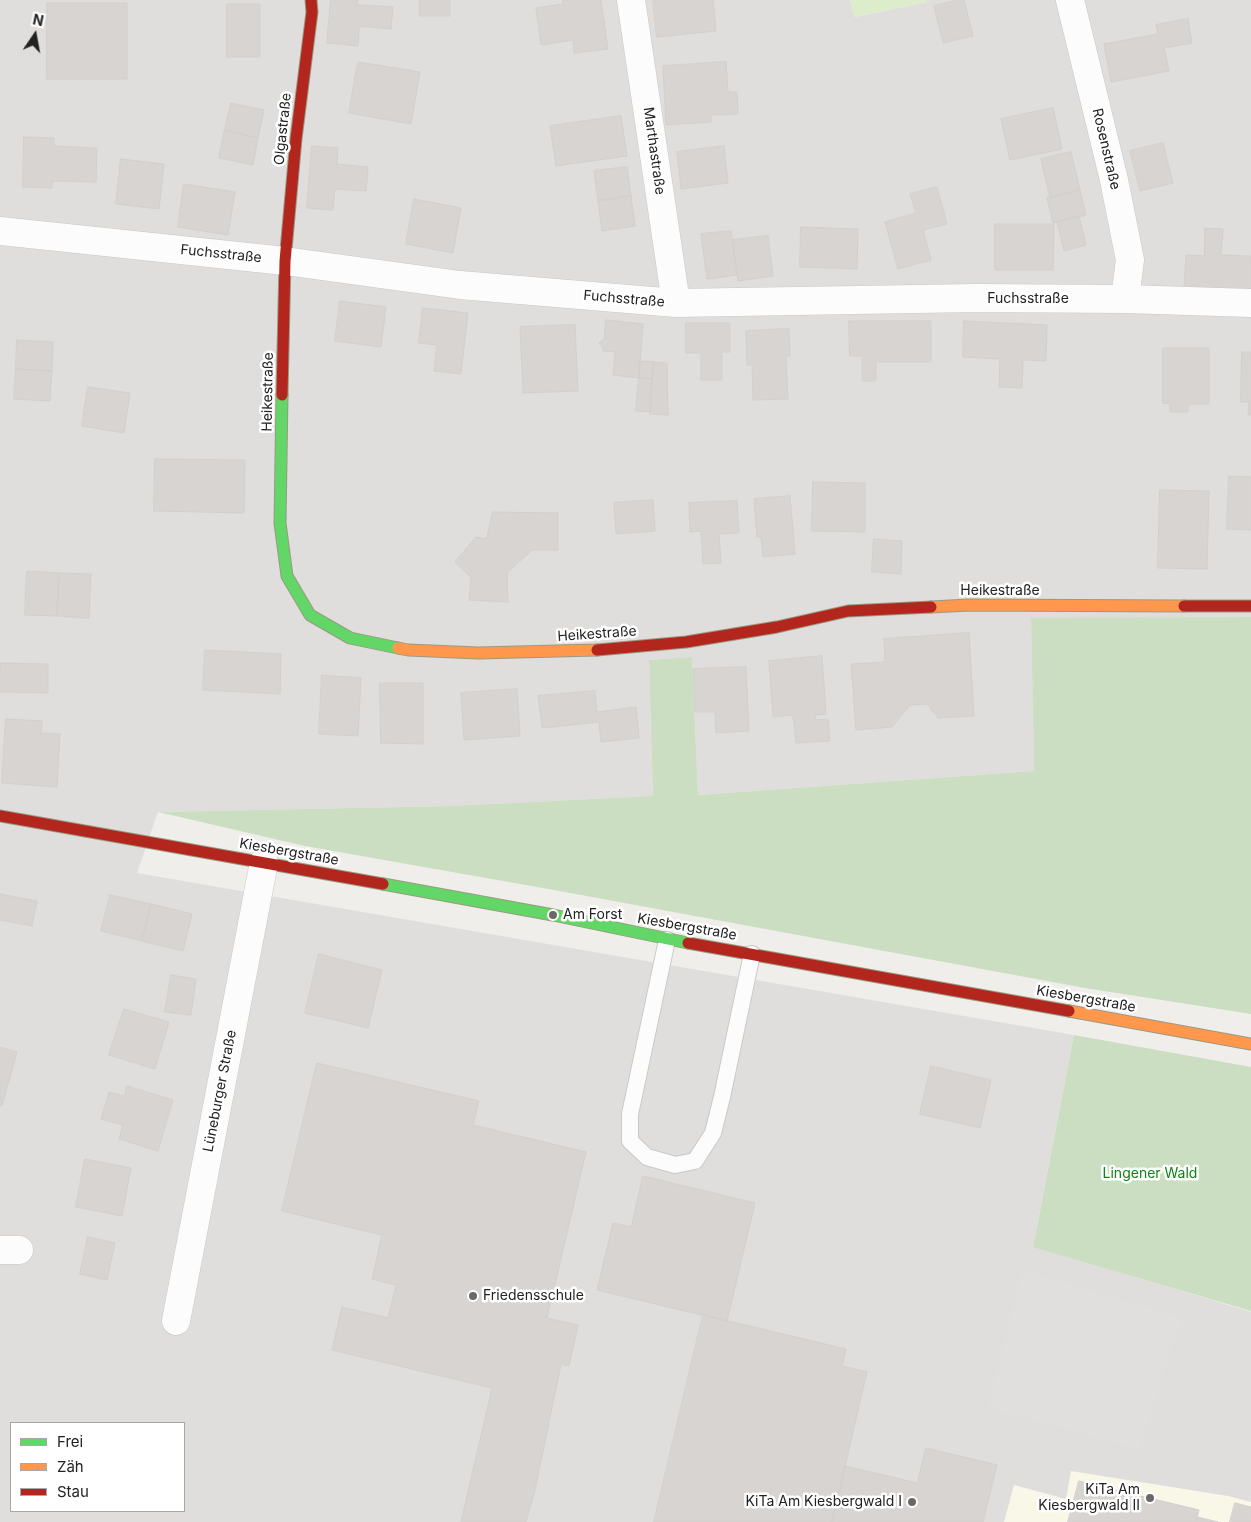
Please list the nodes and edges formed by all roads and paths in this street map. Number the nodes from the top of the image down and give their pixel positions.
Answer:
1 (311, 0) edge
2 (631, 0) edge
3 (1070, 0) edge
4 (0, 231) edge
5 (285, 261) junction
6 (1126, 299) junction
7 (676, 303) junction
8 (1251, 303) edge
9 (1251, 606) edge
10 (0, 816) edge
11 (264, 862) junction
12 (667, 940) junction
13 (752, 954) junction
14 (1251, 1044) edge
15 (176, 1321) dead end

1 - 5 street, Olgastraße
2 - 7 street, Marthastraße
3 - 6 street, Rosenstraße
4 - 5 street, Fuchsstraße
5 - 7 street, Fuchsstraße
5 - 9 street, Heikestraße
6 - 7 street, Fuchsstraße
6 - 8 street, Fuchsstraße
10 - 11 street, Kiesbergstraße
11 - 12 street, Kiesbergstraße
11 - 15 street, Lüneburger Straße
12 - 13 street, Kiesbergstraße
12 - 13 lane
13 - 14 street, Kiesbergstraße

